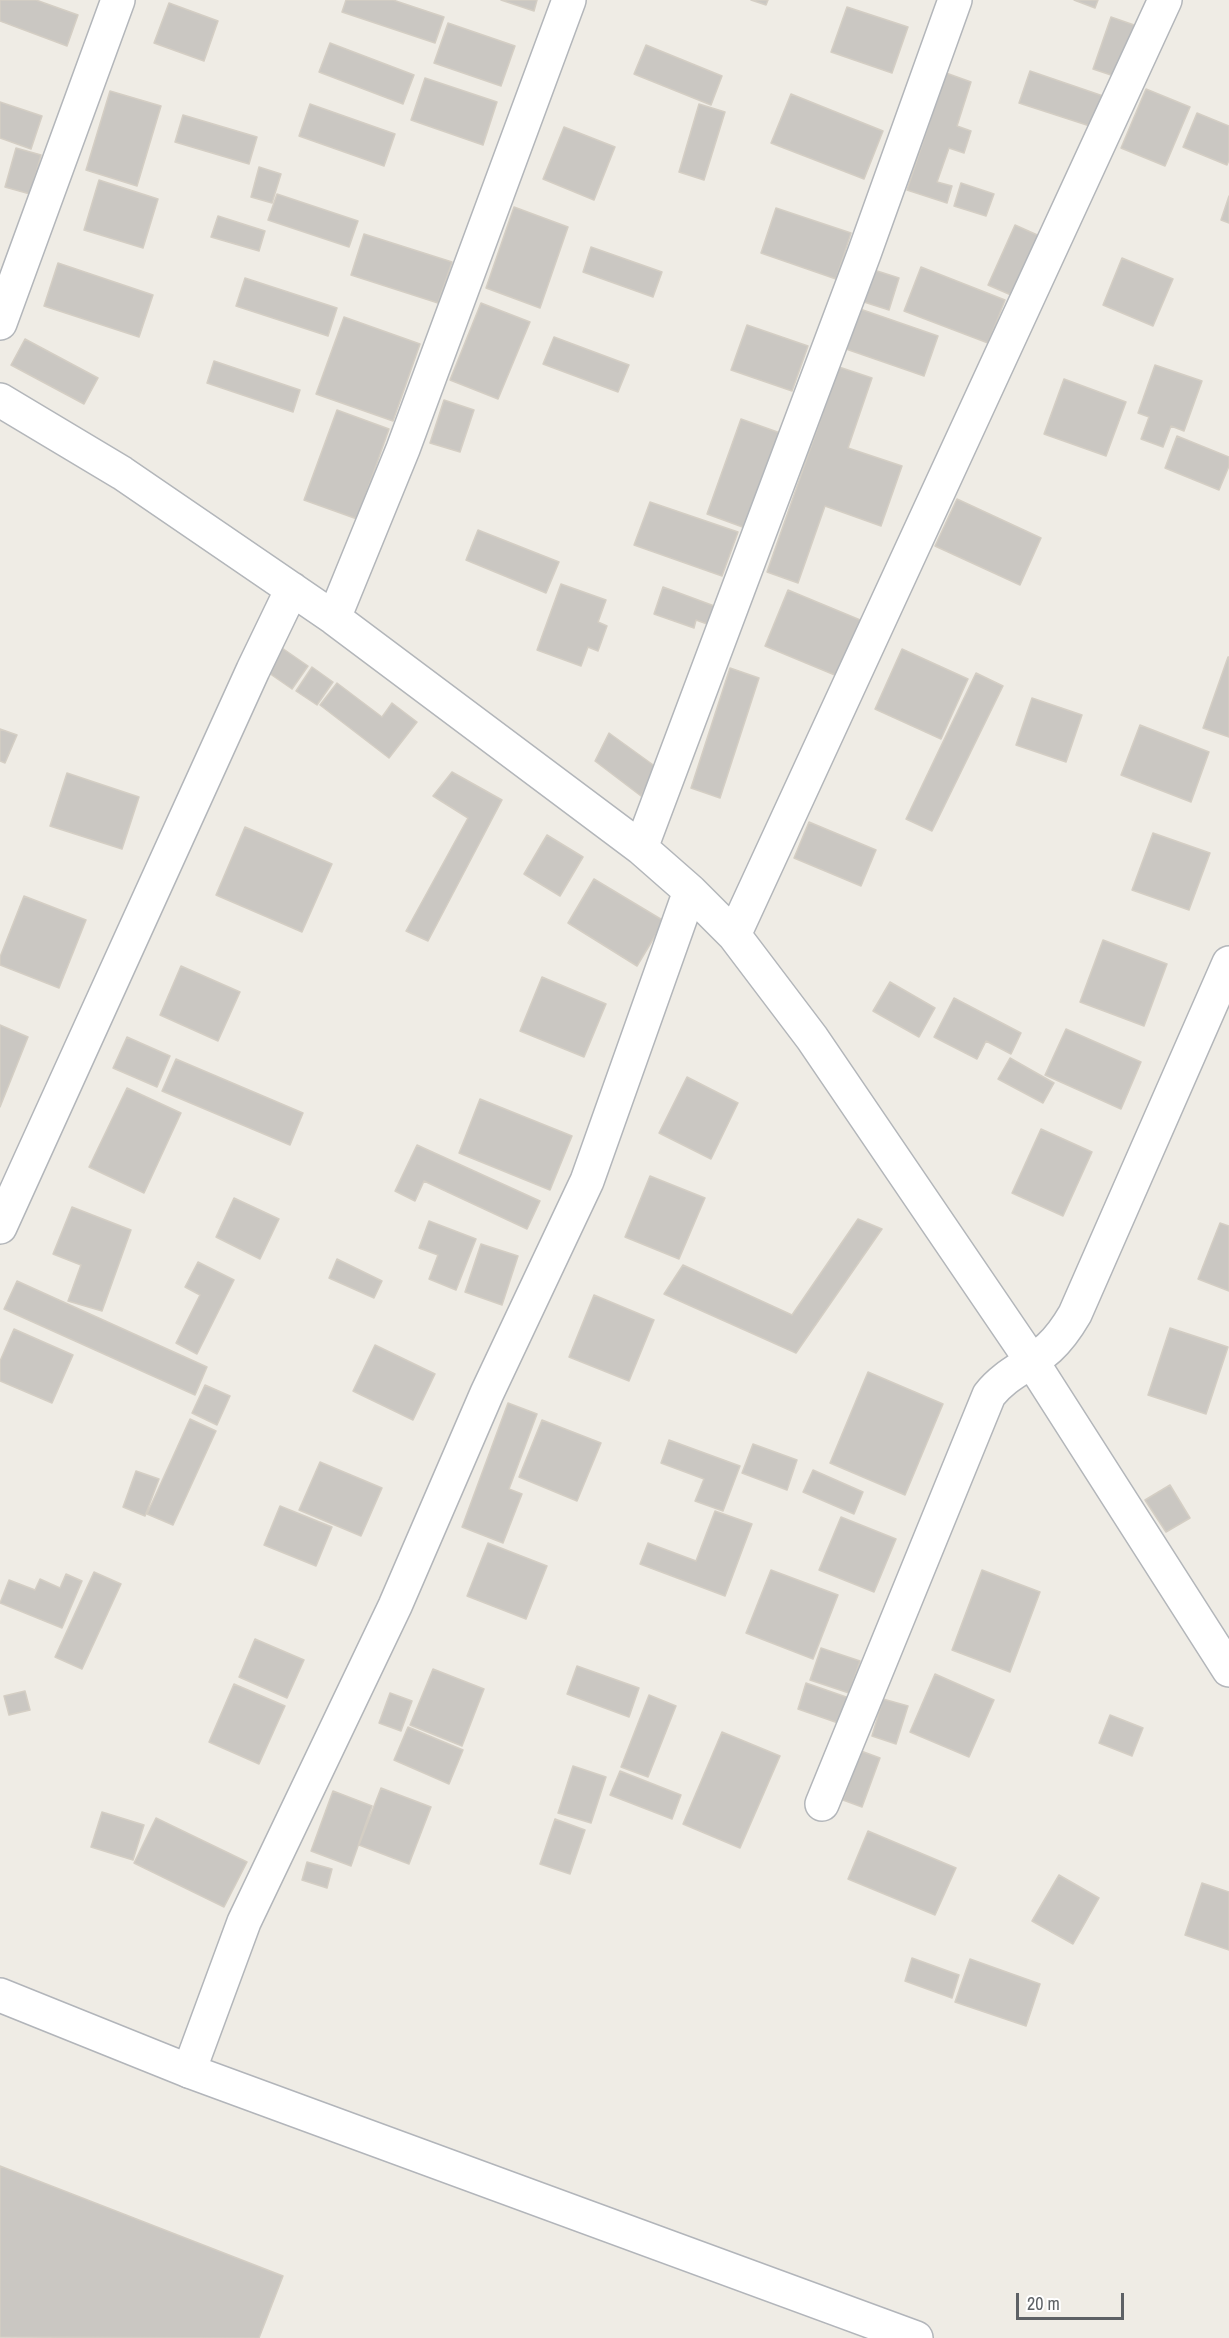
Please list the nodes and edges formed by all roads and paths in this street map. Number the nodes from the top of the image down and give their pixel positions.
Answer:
1 (118, 0) edge
2 (569, 0) edge
3 (955, 0) edge
4 (1165, 0) edge
5 (0, 323) edge
6 (0, 400) edge
7 (292, 589) junction
8 (334, 618) junction
9 (641, 848) junction
10 (690, 891) junction
11 (734, 935) junction
12 (1229, 963) edge
13 (0, 1227) edge
14 (1031, 1360) junction
15 (1229, 1670) edge
16 (822, 1804) dead end
17 (0, 1995) edge
18 (189, 2071) junction
19 (916, 2338) edge

1 - 5 street
2 - 8 street
3 - 9 street
4 - 11 street
6 - 7 street
7 - 8 street
7 - 13 street
8 - 9 street
9 - 10 street
10 - 11 street
10 - 18 street
11 - 14 street
12 - 14 street
14 - 15 street
14 - 16 street
17 - 18 street
18 - 19 street

